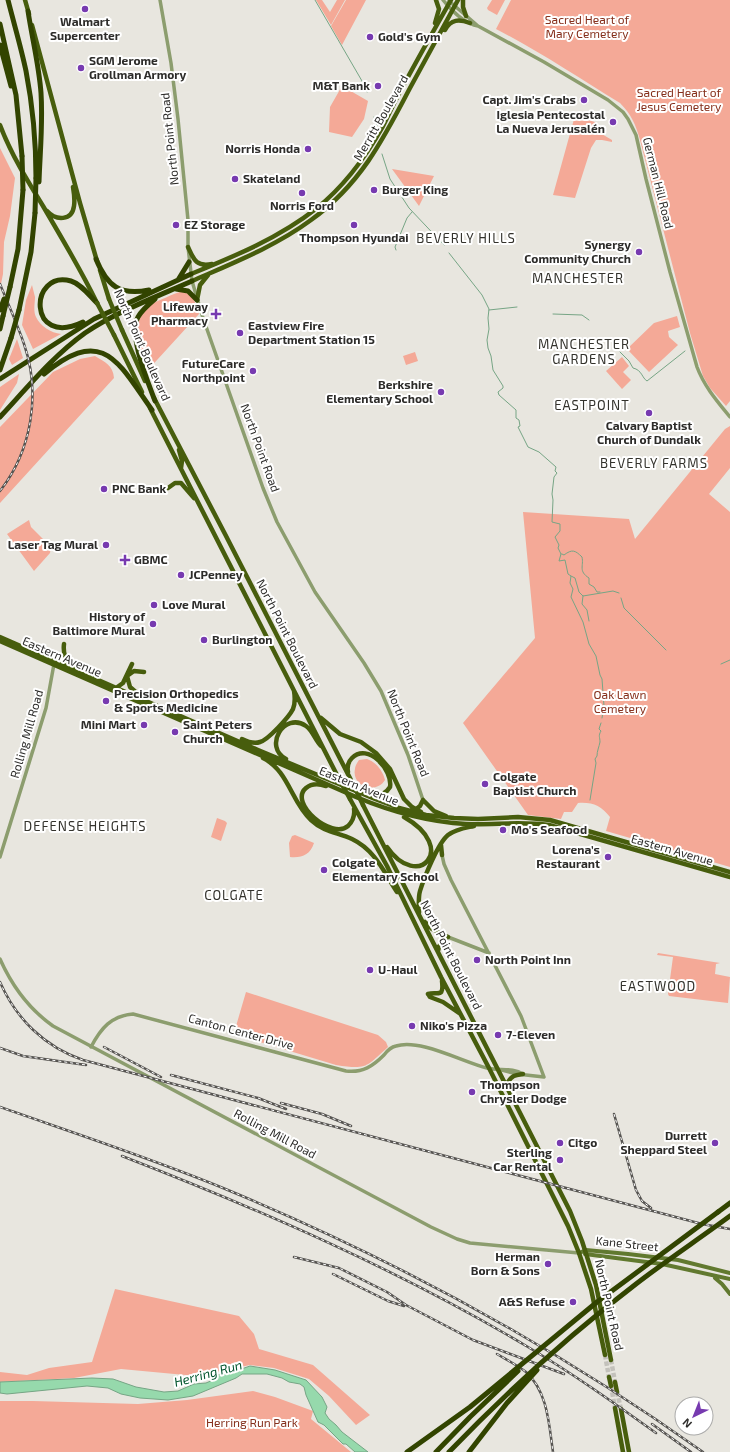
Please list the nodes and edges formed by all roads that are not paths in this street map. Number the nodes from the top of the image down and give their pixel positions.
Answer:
1 (8, 0) edge
2 (25, 0) edge
3 (160, 0) edge
4 (436, 0) edge
5 (443, 0) edge
6 (458, 0) edge
7 (463, 0) edge
8 (449, 2) edge
9 (453, 8) junction
10 (28, 11) junction
11 (466, 16) junction
12 (470, 23) junction
13 (0, 24) edge
14 (478, 26) junction
15 (434, 29) junction
16 (0, 45) edge
17 (432, 48) junction
18 (0, 125) edge
19 (382, 127) junction
20 (374, 142) junction
21 (379, 146) junction
22 (22, 156) junction
23 (367, 165) junction
24 (71, 171) junction
25 (37, 180) junction
26 (42, 205) junction
27 (188, 247) junction
28 (96, 259) junction
29 (190, 262) junction
30 (219, 262) junction
31 (209, 273) junction
32 (191, 274) junction
33 (178, 280) junction
34 (192, 281) junction
35 (9, 284) junction
36 (160, 288) junction
37 (175, 289) junction
38 (158, 296) junction
39 (197, 300) junction
40 (97, 303) junction
41 (0, 310) edge
42 (103, 314) junction
43 (0, 329) edge
44 (0, 370) edge
45 (0, 379) edge
46 (22, 393) junction
47 (155, 401) junction
48 (152, 410) junction
49 (0, 417) edge
50 (730, 417) edge
51 (173, 434) junction
52 (181, 468) junction
53 (168, 488) dead end
54 (201, 508) junction
55 (0, 637) edge
56 (0, 641) edge
57 (64, 644) dead end
58 (54, 663) junction
59 (132, 664) dead end
60 (144, 672) dead end
61 (127, 676) junction
62 (104, 682) junction
63 (107, 687) junction
64 (294, 687) junction
65 (118, 688) junction
66 (146, 700) junction
67 (316, 713) junction
68 (224, 735) junction
69 (325, 750) junction
70 (253, 752) junction
71 (309, 771) junction
72 (348, 776) junction
73 (358, 794) junction
74 (423, 800) junction
75 (351, 801) junction
76 (417, 810) junction
77 (411, 811) junction
78 (398, 813) junction
79 (426, 815) junction
80 (454, 818) junction
81 (550, 823) junction
82 (486, 824) junction
83 (376, 829) junction
84 (592, 834) junction
85 (441, 843) junction
86 (442, 855) joint
87 (0, 857) edge
88 (730, 872) edge
89 (730, 877) edge
90 (420, 916) junction
91 (412, 917) junction
92 (448, 937) junction
93 (438, 951) junction
94 (489, 952) junction
95 (0, 959) edge
96 (441, 977) junction
97 (460, 1014) junction
98 (91, 1047) junction
99 (489, 1068) junction
100 (497, 1069) junction
101 (523, 1074) junction
102 (514, 1101) junction
103 (730, 1203) edge
104 (730, 1216) edge
105 (579, 1253) junction
106 (586, 1253) junction
107 (722, 1272) junction
108 (730, 1273) edge
109 (710, 1275) junction
110 (730, 1280) edge
111 (729, 1293) edge
112 (599, 1298) junction
113 (593, 1300) junction
114 (576, 1319) junction
115 (565, 1342) junction
116 (605, 1355) tunnel mouth
117 (611, 1360) tunnel mouth
118 (609, 1377) tunnel mouth
119 (615, 1382) tunnel mouth
120 (611, 1386) tunnel mouth
121 (617, 1392) tunnel mouth
122 (615, 1408) tunnel mouth
123 (621, 1409) tunnel mouth
124 (407, 1452) edge
125 (436, 1452) edge
126 (449, 1452) edge
127 (469, 1452) edge
128 (623, 1452) edge
129 (629, 1452) edge

1 - 25 highway
2 - 10 main road, North Point Boulevard
3 - 27 street, North Point Road
4 - 15 main road
5 - 8 street, German Hill Road
6 - 9 main road, Merritt Boulevard
7 - 11 main road
8 - 9 street, German Hill Road
8 - 15 main road, Merritt Boulevard
9 - 11 street, German Hill Road
9 - 12 street, German Hill Road
9 - 17 main road, Merritt Boulevard
10 - 24 main road, North Point Boulevard
10 - 25 highway
11 - 14 street, German Hill Road
12 - 14 street, German Hill Road
12 - 17 main road
13 - 22 highway
14 - 50 street, German Hill Road
15 - 19 main road, Merritt Boulevard
16 - 22 highway
17 - 21 main road, Merritt Boulevard
18 - 26 main road, North Point Boulevard
19 - 20 main road, Merritt Boulevard
19 - 21 main road
20 - 23 main road
20 - 30 main road, Merritt Boulevard
21 - 23 main road, Merritt Boulevard
22 - 35 highway, bridge
23 - 31 main road, Merritt Boulevard
24 - 26 main road
24 - 28 main road, North Point Boulevard
25 - 44 highway, bridge
26 - 40 main road, North Point Boulevard
27 - 29 street, North Point Road
27 - 30 main road
28 - 36 highway
28 - 47 main road, North Point Boulevard, bridge
29 - 32 street, North Point Road
29 - 33 highway
30 - 32 main road, Merritt Boulevard
31 - 34 main road, Merritt Boulevard
31 - 39 main road
32 - 33 highway
32 - 34 street, North Point Road
33 - 36 highway
34 - 37 highway
34 - 39 street, North Point Road
35 - 41 highway, bridge
35 - 43 highway, bridge
36 - 42 highway
37 - 38 highway
37 - 39 highway
38 - 46 highway
38 - 47 highway
39 - 74 street, North Point Road
40 - 42 highway
40 - 48 main road, North Point Boulevard, bridge
42 - 45 highway
46 - 48 highway
46 - 49 highway
47 - 51 main road, North Point Boulevard
48 - 52 main road, North Point Boulevard
51 - 52 main road
51 - 67 main road, North Point Boulevard
52 - 54 main road, North Point Boulevard
53 - 54 main road
54 - 64 main road, North Point Boulevard
55 - 58 main road, Eastern Avenue
56 - 58 main road, Eastern Avenue
57 - 62 main road
58 - 62 main road, Eastern Avenue
58 - 63 main road, Eastern Avenue
58 - 87 street, Rolling Mill Road
59 - 61 main road
60 - 61 main road
61 - 65 main road
61 - 66 main road
62 - 65 main road, Eastern Avenue
63 - 65 main road
63 - 70 main road, Eastern Avenue
64 - 68 main road
64 - 69 main road, North Point Boulevard
65 - 66 main road, Eastern Avenue
66 - 68 main road, Eastern Avenue
67 - 72 main road, North Point Boulevard
67 - 76 main road
68 - 71 main road, Eastern Avenue
69 - 71 main road
69 - 75 main road, North Point Boulevard, bridge
70 - 73 main road, Eastern Avenue
70 - 91 main road
71 - 73 main road, Eastern Avenue
72 - 73 main road
72 - 83 main road, North Point Boulevard, bridge
73 - 75 main road
73 - 77 main road, Eastern Avenue
73 - 78 main road, Eastern Avenue
74 - 76 main road
74 - 80 main road
75 - 91 main road, North Point Boulevard
76 - 77 main road
76 - 79 main road
77 - 79 main road, Eastern Avenue
78 - 82 main road, Eastern Avenue
78 - 83 main road
79 - 80 main road, Eastern Avenue
80 - 81 main road, Eastern Avenue
81 - 82 main road, Eastern Avenue
81 - 84 main road, Eastern Avenue
82 - 85 main road
83 - 90 main road, North Point Boulevard
84 - 88 main road, Eastern Avenue
84 - 89 main road, Eastern Avenue
85 - 86 main road
85 - 90 main road
86 - 94 street
90 - 92 main road
90 - 93 main road, North Point Boulevard
91 - 96 main road, North Point Boulevard
92 - 93 main road
92 - 94 street
93 - 100 main road, North Point Boulevard
94 - 101 street
95 - 98 street, Rolling Mill Road
96 - 97 main road, North Point Boulevard
96 - 97 main road
97 - 99 main road, North Point Boulevard
98 - 99 street, Canton Center Drive
98 - 105 street, Rolling Mill Road
99 - 100 street
99 - 105 main road, North Point Boulevard
100 - 101 street
100 - 102 main road, North Point Boulevard
101 - 102 main road
102 - 106 main road, North Point Boulevard
103 - 114 highway, bridge
104 - 115 highway, bridge
105 - 106 main road, Kane Street
105 - 113 main road, North Point Road
106 - 107 main road, Kane Street
106 - 109 main road, Kane Street
106 - 112 main road, North Point Road
107 - 108 main road, Kane Street
107 - 110 main road
109 - 110 main road, Kane Street
109 - 111 main road
110 - 111 main road
112 - 113 main road
112 - 117 main road, North Point Road
113 - 116 main road, North Point Road
114 - 124 highway, bridge
114 - 125 highway, bridge
115 - 126 highway, bridge
115 - 127 highway, bridge
118 - 120 main road
119 - 121 main road
122 - 128 main road
123 - 129 main road

